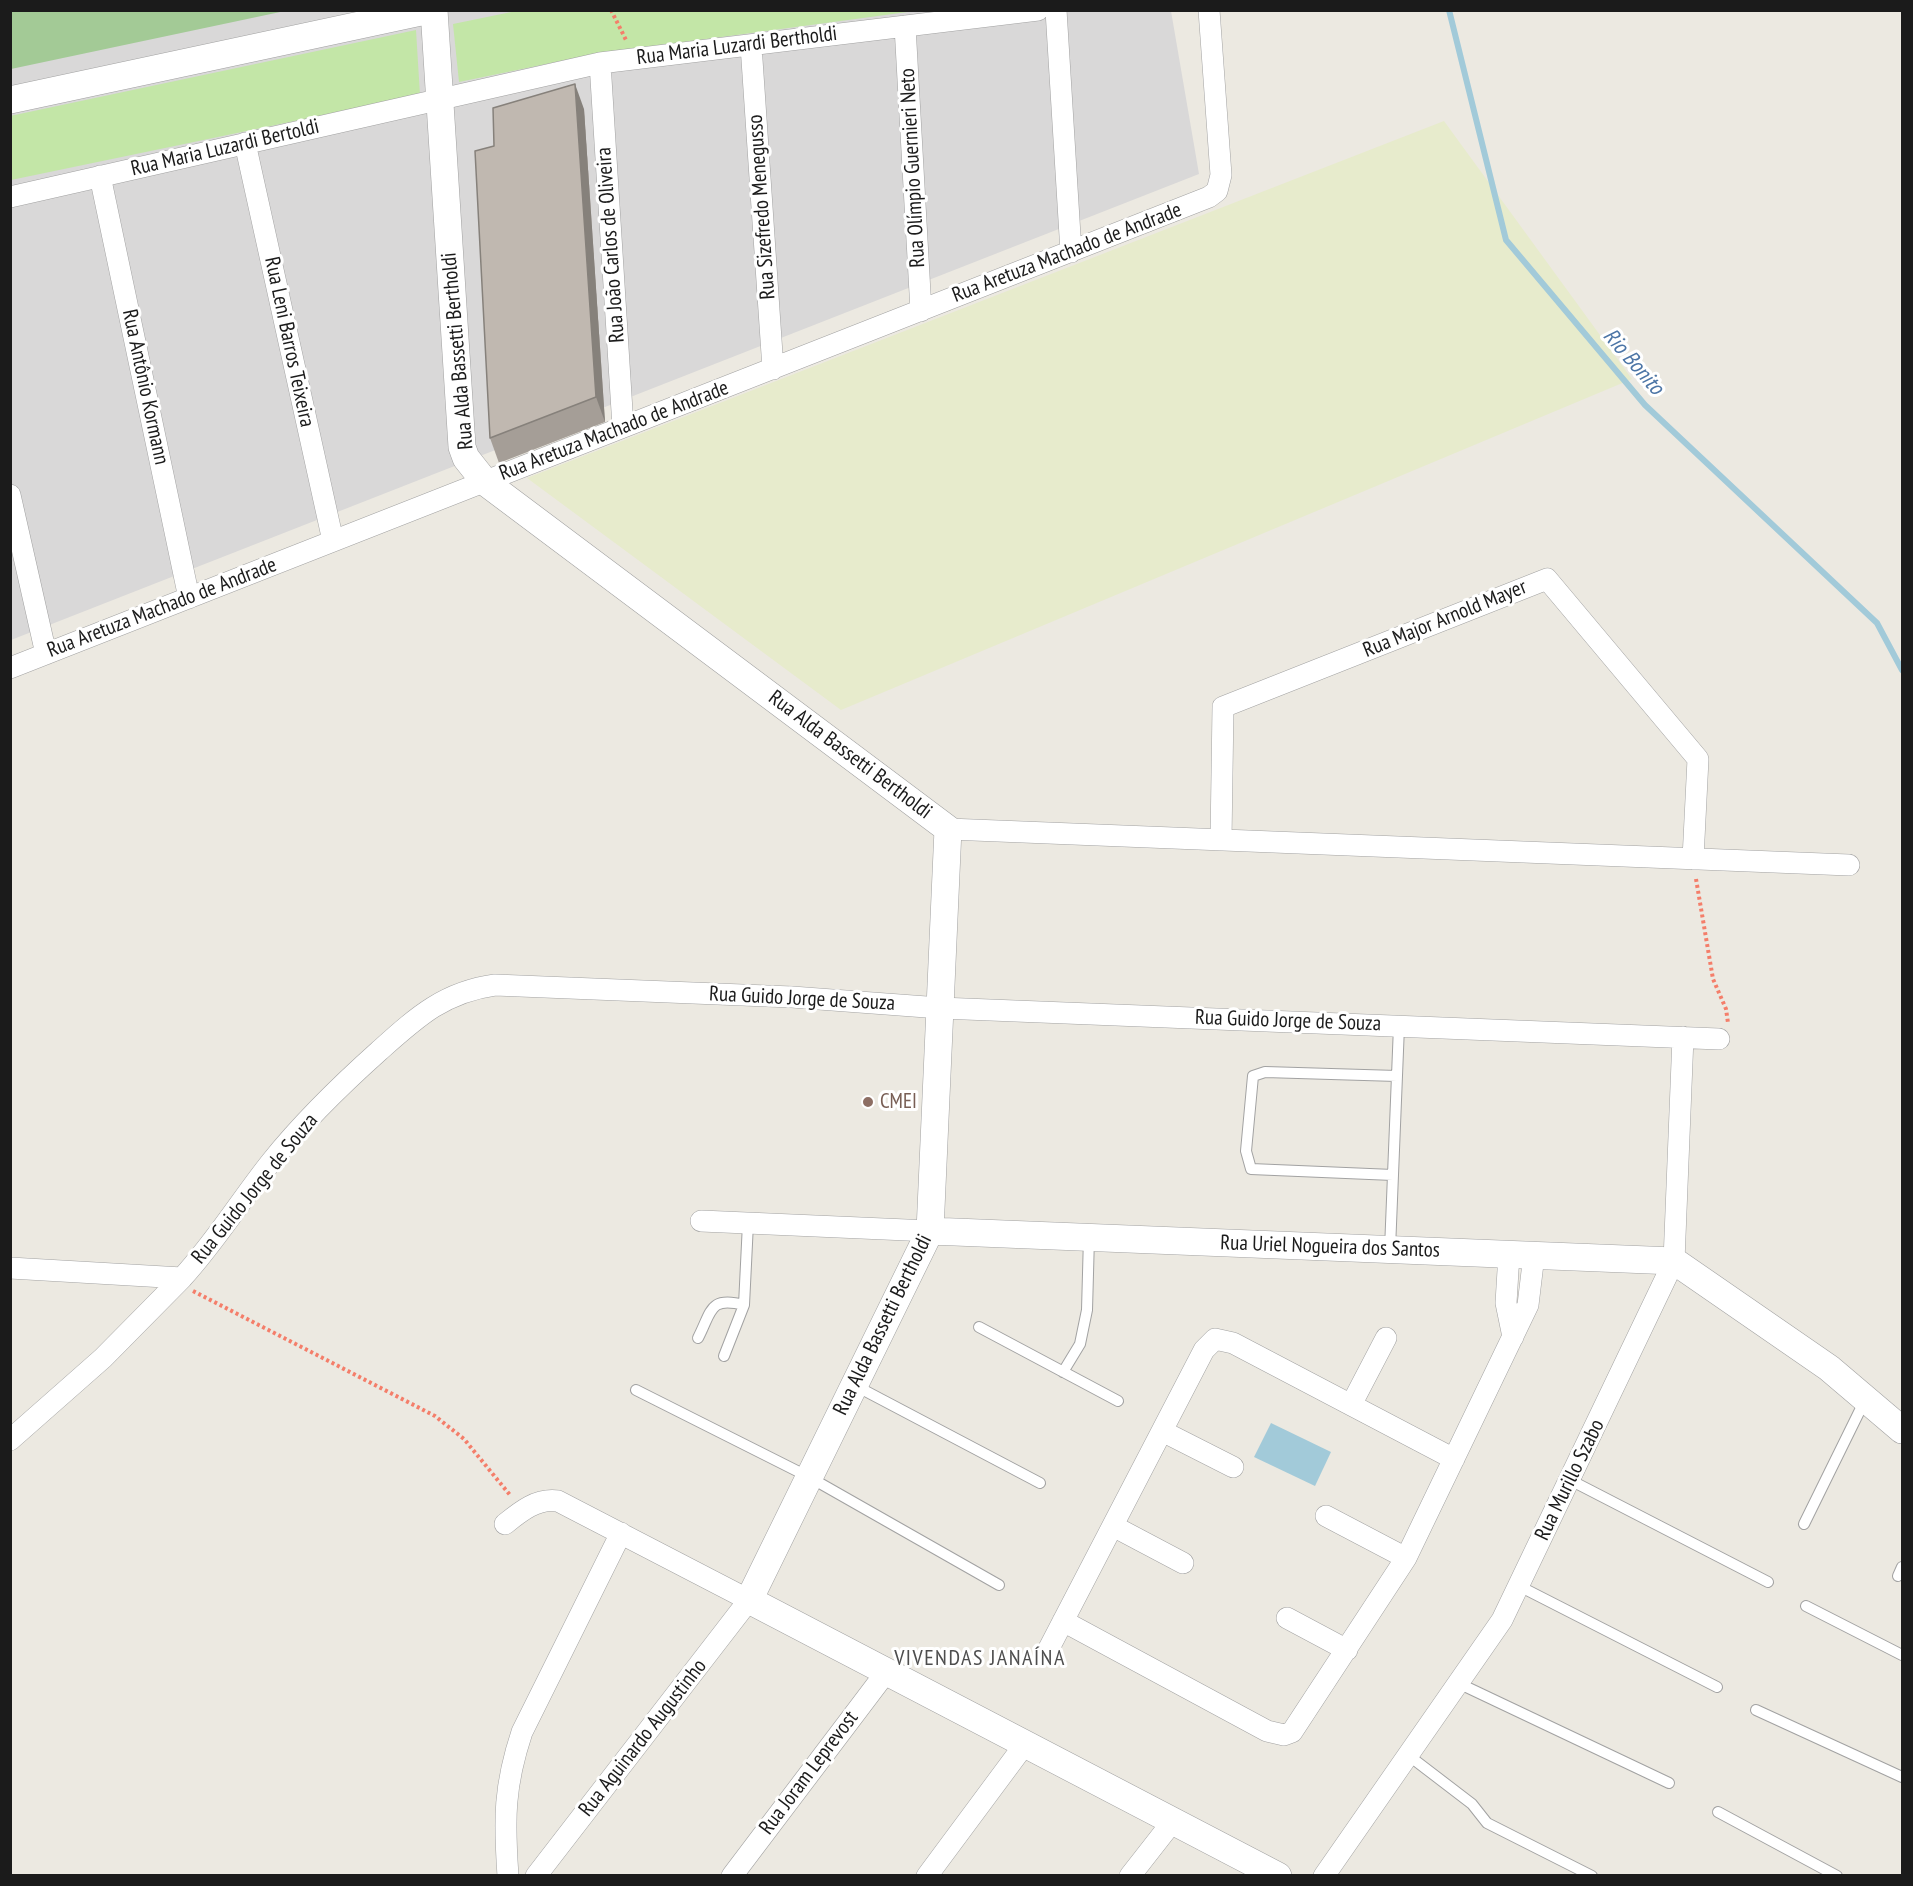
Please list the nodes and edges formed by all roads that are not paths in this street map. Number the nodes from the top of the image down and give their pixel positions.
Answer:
1 (432, 10) edge
2 (1038, 10) edge
3 (1056, 10) edge
4 (1209, 10) edge
5 (905, 26) junction
6 (751, 45) junction
7 (600, 63) junction
8 (440, 99) junction
9 (10, 100) edge
10 (245, 143) junction
11 (100, 176) junction
12 (10, 197) edge
13 (1071, 252) junction
14 (921, 310) junction
15 (773, 369) junction
16 (623, 428) junction
17 (485, 482) junction
18 (10, 495) edge
19 (333, 541) junction
20 (189, 598) junction
21 (46, 654) junction
22 (10, 668) edge
23 (948, 829) junction
24 (1221, 840) junction
25 (1693, 859) junction
26 (1849, 865) dead end
27 (940, 1008) junction
28 (1399, 1026) junction
29 (1683, 1037) junction
30 (1719, 1039) road end
31 (1397, 1076) junction
32 (1393, 1175) junction
33 (701, 1221) dead end
34 (748, 1223) junction
35 (930, 1231) junction
36 (1089, 1237) junction
37 (1390, 1249) junction
38 (1522, 1255) junction
39 (1674, 1261) junction
40 (10, 1268) edge
41 (182, 1278) junction
42 (744, 1305) junction
43 (979, 1327) dead end
44 (698, 1338) dead end
45 (1386, 1338) dead end
46 (724, 1356) dead end
47 (1063, 1372) junction
48 (854, 1385) junction
49 (636, 1390) dead end
50 (1867, 1398) junction
51 (1118, 1401) dead end
52 (1351, 1405) junction
53 (1902, 1430) edge
54 (1162, 1431) junction
55 (10, 1440) edge
56 (1455, 1459) junction
57 (1233, 1467) dead end
58 (809, 1478) junction
59 (1570, 1480) junction
60 (1040, 1483) dead end
61 (1326, 1516) dead end
62 (505, 1524) dead end
63 (1804, 1524) dead end
64 (1113, 1526) junction
65 (621, 1533) junction
66 (1406, 1558) junction
67 (1183, 1563) dead end
68 (1768, 1582) dead end
69 (999, 1585) dead end
70 (1519, 1586) junction
71 (749, 1600) junction
72 (1806, 1606) dead end
73 (1287, 1618) dead end
74 (1063, 1621) junction
75 (1347, 1650) junction
76 (1046, 1654) dead end
77 (1902, 1654) edge
78 (886, 1671) junction
79 (1458, 1683) junction
80 (1717, 1687) dead end
81 (1756, 1710) dead end
82 (1025, 1744) junction
83 (1408, 1755) junction
84 (1902, 1777) edge
85 (1669, 1784) dead end
86 (1718, 1812) dead end
87 (1173, 1821) junction
88 (508, 1875) edge
89 (536, 1875) edge
90 (732, 1875) edge
91 (927, 1875) edge
92 (1130, 1875) edge
93 (1278, 1875) edge
94 (1324, 1875) edge
95 (1592, 1875) edge
96 (1837, 1875) edge

1 - 8 street, Rua Alda Bassetti Bertholdi
1 - 9 street
2 - 5 street, Rua Maria Luzardi Bertholdi
3 - 13 street
4 - 13 street, Rua Aretuza Machado de Andrade
5 - 6 street, Rua Maria Luzardi Bertholdi
5 - 14 street, Rua Olímpio Guernieri Neto
6 - 7 street, Rua Maria Luzardi Bertholdi
6 - 15 street, Rua Sizefredo Menegusso
7 - 8 street, Rua Maria Luzardi Bertholdi
7 - 16 street, Rua João Carlos de Oliveira
8 - 10 street, Rua Maria Luzardi Bertoldi
8 - 17 street, Rua Alda Bassetti Bertholdi
10 - 11 street, Rua Maria Luzardi Bertoldi
10 - 19 street, Rua Leni Barros Teixeira
11 - 12 street, Rua Maria Luzardi Bertoldi
11 - 20 street, Rua Antônio Kormann
13 - 14 street, Rua Aretuza Machado de Andrade
14 - 15 street, Rua Aretuza Machado de Andrade
15 - 16 street, Rua Aretuza Machado de Andrade
16 - 17 street, Rua Aretuza Machado de Andrade
17 - 19 street, Rua Aretuza Machado de Andrade
17 - 23 street, Rua Alda Bassetti Bertholdi
18 - 21 street
19 - 20 street, Rua Aretuza Machado de Andrade
20 - 21 street, Rua Aretuza Machado de Andrade
21 - 22 street, Rua Aretuza Machado de Andrade
23 - 24 street
23 - 27 street, Rua Alda Bassetti Bertholdi
24 - 25 street
24 - 25 street, Rua Major Arnold Mayer
25 - 26 street
27 - 28 street, Rua Guido Jorge de Souza
27 - 35 street, Rua Alda Bassetti Bertholdi
27 - 41 street, Rua Guido Jorge de Souza
28 - 29 street, Rua Guido Jorge de Souza
28 - 31 lane
29 - 30 street, Rua Guido Jorge de Souza
29 - 39 street, Rua Murillo Szabo
31 - 32 lane
31 - 32 lane
32 - 37 lane
33 - 34 street, Rua Uriel Nogueira dos Santos
34 - 35 street, Rua Uriel Nogueira dos Santos
34 - 42 lane
35 - 36 street, Rua Uriel Nogueira dos Santos
35 - 48 street, Rua Alda Bassetti Bertholdi
36 - 37 street, Rua Uriel Nogueira dos Santos
36 - 47 lane
37 - 38 street, Rua Uriel Nogueira dos Santos
38 - 39 street, Rua Uriel Nogueira dos Santos
38 - 56 street
39 - 50 street
39 - 59 street, Rua Murillo Szabo
40 - 41 street, Rua Guido Jorge de Souza
41 - 55 street
42 - 44 lane
42 - 46 lane
43 - 47 lane
45 - 52 street
47 - 51 lane
48 - 58 street, Rua Alda Bassetti Bertholdi
48 - 60 lane
49 - 58 lane
50 - 53 street
50 - 63 lane
52 - 54 street
52 - 56 street
54 - 57 street
54 - 64 street
56 - 66 street
58 - 69 lane
58 - 71 street, Rua Alda Bassetti Bertholdi
59 - 68 lane
59 - 70 street, Rua Murillo Szabo
61 - 66 street
62 - 65 street
64 - 67 street
64 - 74 street
65 - 71 street
65 - 88 street
66 - 75 street
70 - 79 street, Rua Murillo Szabo
70 - 80 lane
71 - 78 street
71 - 89 street, Rua Aguinardo Augustinho
72 - 77 lane
73 - 75 street
74 - 75 street
74 - 76 street
78 - 82 street
78 - 90 street, Rua Joram Leprevost
79 - 83 street, Rua Murillo Szabo
79 - 85 lane
81 - 84 lane
82 - 87 street
82 - 91 street
83 - 94 street, Rua Murillo Szabo
83 - 95 lane
86 - 96 lane
87 - 92 street
87 - 93 street

